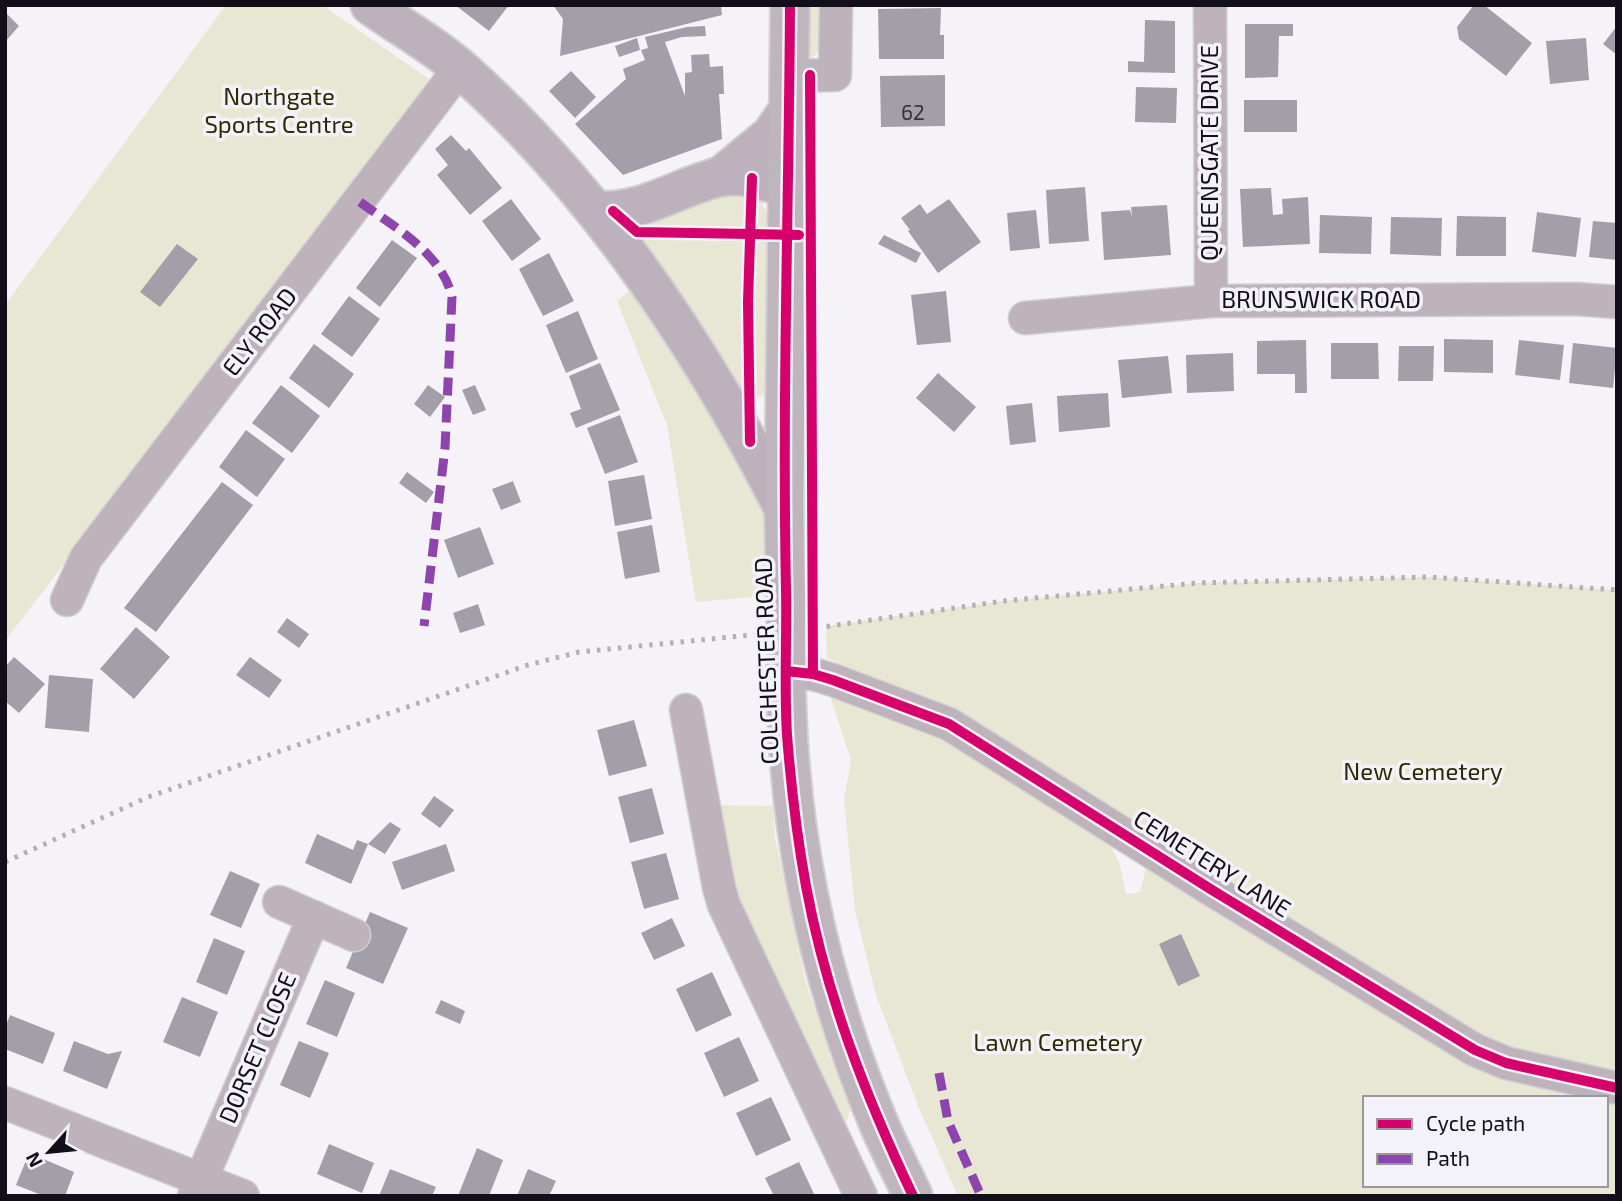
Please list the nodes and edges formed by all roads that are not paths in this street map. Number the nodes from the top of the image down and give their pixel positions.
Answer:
1 (370, 5) edge
2 (790, 5) edge
3 (836, 5) edge
4 (1210, 5) edge
5 (460, 68) junction
6 (789, 93) junction
7 (720, 177) junction
8 (788, 188) junction
9 (594, 210) junction
10 (1211, 301) junction
11 (1617, 302) edge
12 (1026, 318) dead end
13 (784, 509) junction
14 (68, 600) dead end
15 (786, 662) junction
16 (686, 710) dead end
17 (279, 902) dead end
18 (314, 917) junction
19 (354, 936) dead end
20 (1617, 1088) edge
21 (5, 1103) edge
22 (879, 1125) junction
23 (840, 1151) junction
24 (197, 1187) edge
25 (243, 1196) edge
26 (861, 1196) edge
27 (914, 1196) edge

1 - 5 street
2 - 6 main road, COLCHESTER ROAD
3 - 6 street
4 - 10 street, QUEENSGATE DRIVE
5 - 9 street
5 - 14 street, ELY ROAD
6 - 7 street
6 - 8 main road, COLCHESTER ROAD
7 - 8 street
7 - 9 street
8 - 13 main road, COLCHESTER ROAD
9 - 13 street
10 - 11 street, BRUNSWICK ROAD
10 - 12 street, BRUNSWICK ROAD
13 - 15 main road, COLCHESTER ROAD, bridge
15 - 20 street, CEMETERY LANE
15 - 22 main road, COLCHESTER ROAD
16 - 23 street
17 - 18 street
18 - 19 street
18 - 24 street, DORSET CLOSE
21 - 24 street
22 - 23 street
22 - 27 main road, COLCHESTER ROAD
23 - 26 street
24 - 25 street

